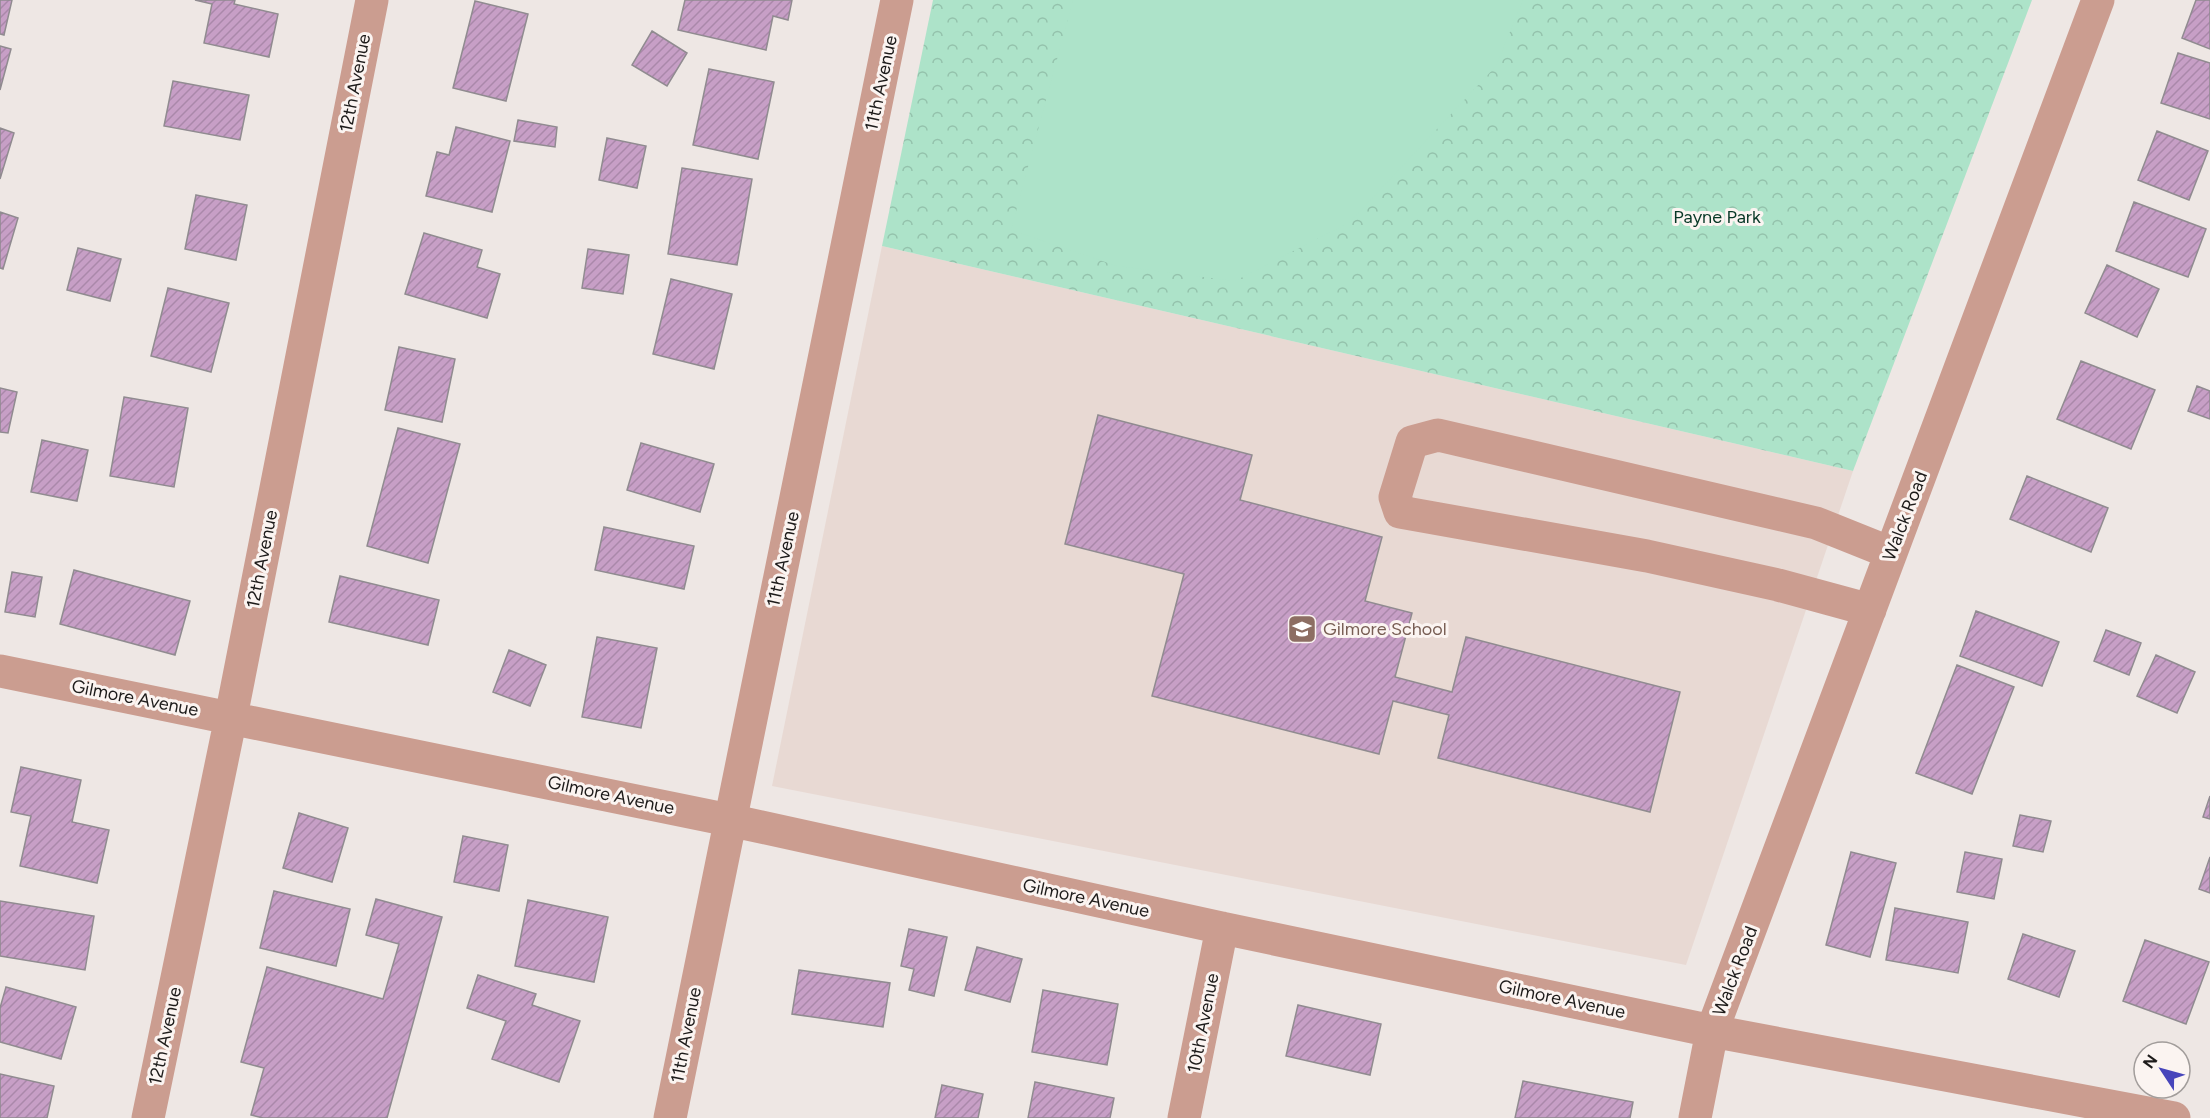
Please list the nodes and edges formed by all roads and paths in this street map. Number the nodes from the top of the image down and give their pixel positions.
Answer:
1 (372, 0) edge
2 (897, 0) edge
3 (2098, 0) edge
4 (1891, 553) junction
5 (1870, 610) junction
6 (0, 670) edge
7 (231, 717) junction
8 (729, 820) junction
9 (1222, 928) junction
10 (1712, 1031) junction
11 (148, 1118) edge
12 (670, 1118) edge
13 (1184, 1118) edge
14 (1695, 1118) edge
15 (2174, 1118) edge

1 - 7 street, 12th Avenue
2 - 8 street, 11th Avenue
3 - 4 street, Walck Road
4 - 5 street, Walck Road
4 - 5 street
5 - 10 street, Walck Road
6 - 7 street, Gilmore Avenue
7 - 8 street, Gilmore Avenue
7 - 11 street, 12th Avenue
8 - 9 street, Gilmore Avenue
8 - 12 street, 11th Avenue
9 - 10 street, Gilmore Avenue
9 - 13 street, 10th Avenue
10 - 14 street, Walck Road
10 - 15 street, Gilmore Avenue

